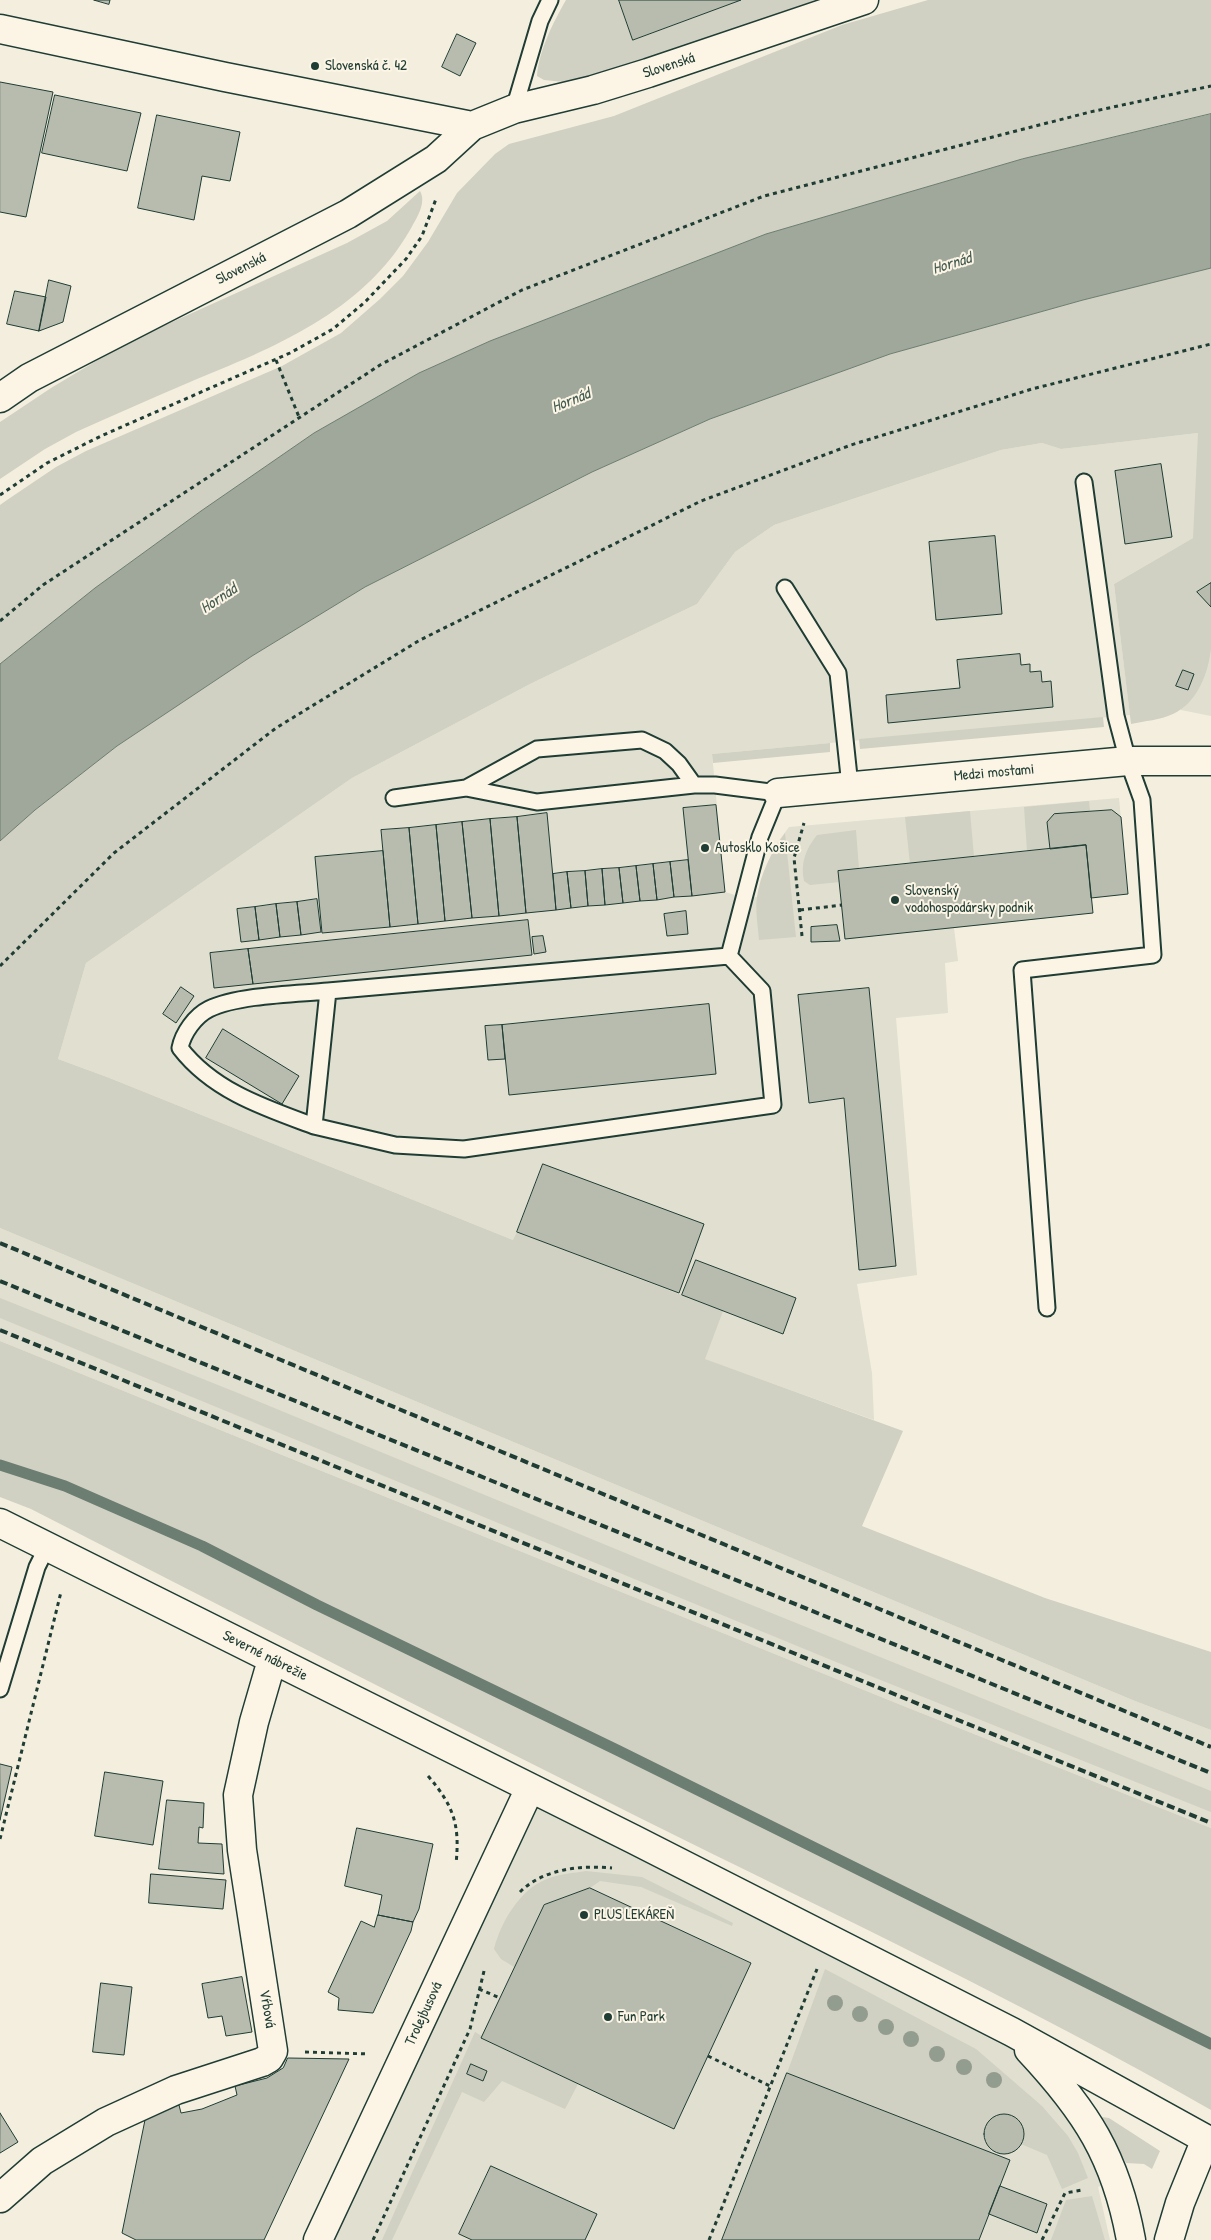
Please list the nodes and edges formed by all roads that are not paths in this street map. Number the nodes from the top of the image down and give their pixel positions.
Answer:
1 (550, 0) edge
2 (864, 0) edge
3 (0, 28) edge
4 (514, 110) junction
5 (472, 126) junction
6 (0, 398) edge
7 (1084, 482) dead end
8 (786, 588) dead end
9 (1128, 761) junction
10 (1211, 761) edge
11 (694, 785) junction
12 (850, 786) junction
13 (466, 788) junction
14 (778, 793) junction
15 (394, 798) dead end
16 (729, 956) junction
17 (328, 991) junction
18 (314, 1126) junction
19 (1047, 1308) dead end
20 (0, 1523) edge
21 (43, 1556) junction
22 (272, 1660) junction
23 (0, 1689) edge
24 (530, 1788) junction
25 (1012, 2032) junction
26 (1208, 2141) edge
27 (0, 2198) edge
28 (318, 2240) edge
29 (1131, 2240) edge
30 (1169, 2240) edge

1 - 4 lane
2 - 4 street, Slovenská
3 - 5 street
4 - 5 street, Slovenská
5 - 6 street, Slovenská
7 - 9 lane
8 - 12 lane
9 - 10 street, Medzi mostami
9 - 12 street, Medzi mostami
9 - 19 lane
11 - 13 lane
11 - 13 lane
11 - 14 lane
12 - 14 street, Medzi mostami
13 - 15 lane
14 - 16 lane
16 - 17 lane
16 - 18 lane
17 - 18 lane
17 - 18 lane
20 - 21 street, Severné nábrežie
21 - 22 street, Severné nábrežie
21 - 23 lane
22 - 24 street, Severné nábrežie
22 - 27 street, Vŕbová
24 - 25 street, Severné nábrežie
24 - 28 street, Trolejbusová
25 - 26 street, Severné nábrežie
25 - 29 street
26 - 30 street

